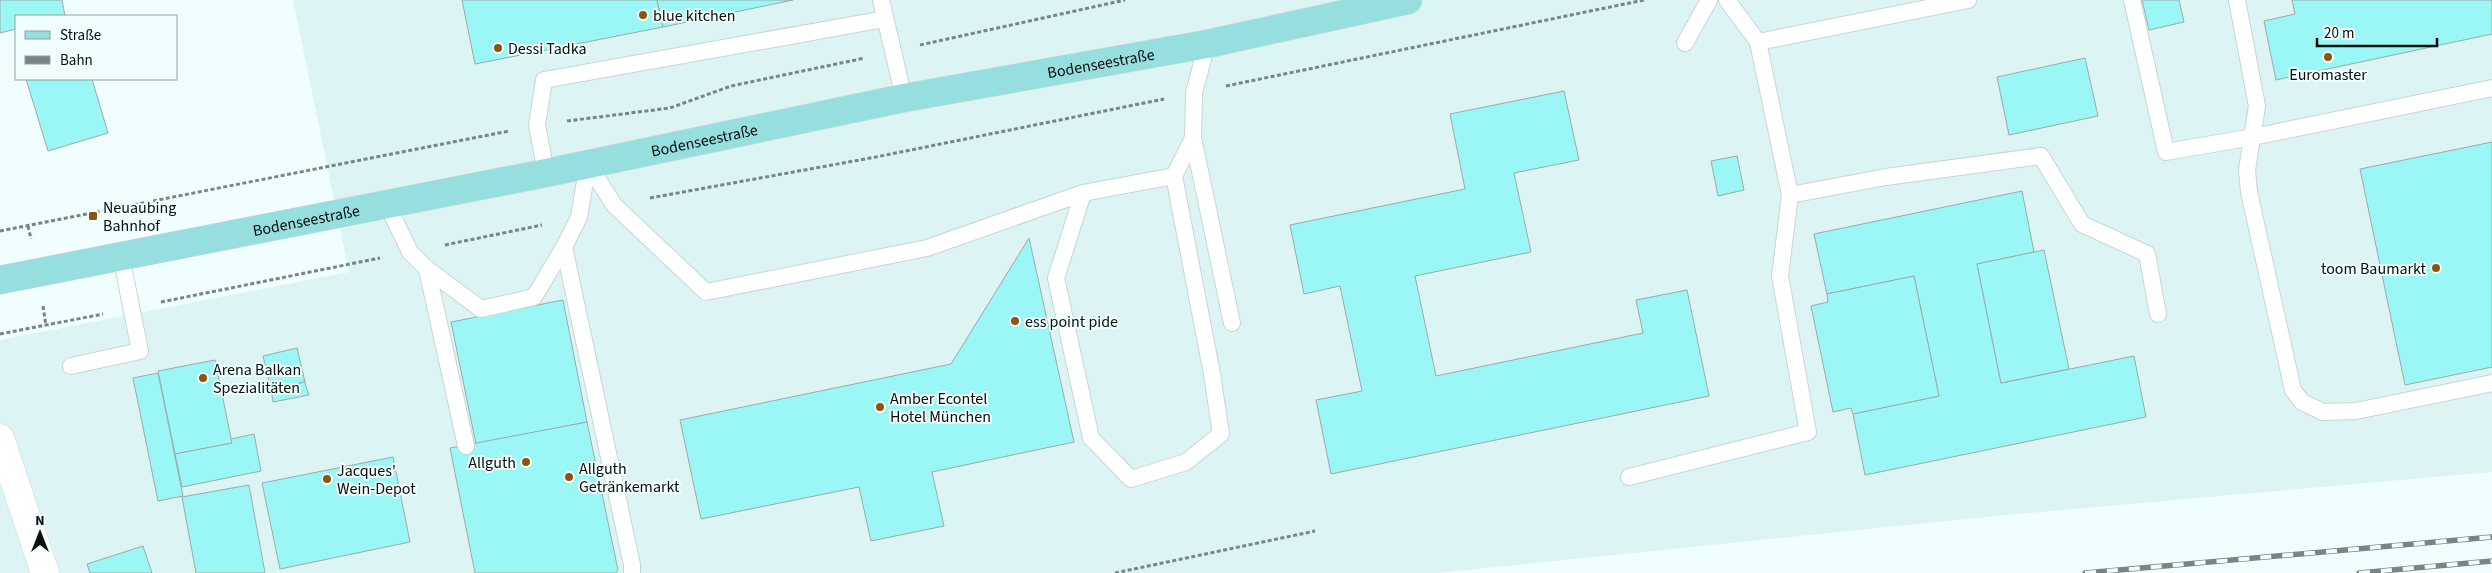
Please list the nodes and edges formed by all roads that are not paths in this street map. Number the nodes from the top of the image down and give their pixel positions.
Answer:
1 (881, 0) edge
2 (1408, 0) edge
3 (1708, 0) edge
4 (1727, 0) edge
5 (1968, 0) edge
6 (2132, 0) edge
7 (2237, 0) edge
8 (885, 19) junction
9 (1758, 42) junction
10 (1685, 43) dead end
11 (1207, 44) junction
12 (2492, 88) edge
13 (904, 98) junction
14 (2253, 137) junction
15 (1193, 138) junction
16 (588, 164) junction
17 (546, 173) junction
18 (1174, 176) junction
19 (1083, 193) junction
20 (1790, 195) junction
21 (387, 204) junction
22 (564, 247) junction
23 (121, 256) junction
24 (427, 269) junction
25 (0, 280) edge
26 (2158, 314) dead end
27 (1232, 323) dead end
28 (71, 366) dead end
29 (2492, 383) edge
30 (0, 438) edge
31 (466, 446) dead end
32 (1629, 478) dead end
33 (45, 573) edge
34 (632, 573) edge

1 - 8 lane
2 - 11 main road, Bodenseestraße
3 - 10 lane
4 - 9 lane
5 - 9 lane
6 - 14 lane
7 - 14 lane
8 - 13 lane
8 - 17 lane
9 - 20 lane
11 - 13 main road, Bodenseestraße
11 - 15 lane
12 - 14 lane
13 - 16 main road, Bodenseestraße
14 - 29 lane
15 - 18 lane
15 - 27 lane
16 - 17 main road, Bodenseestraße
16 - 19 lane
16 - 22 lane
17 - 21 main road, Bodenseestraße
18 - 19 lane
18 - 19 lane
20 - 26 lane
20 - 32 lane
21 - 23 main road, Bodenseestraße
21 - 24 lane
22 - 24 lane
22 - 34 lane
23 - 25 main road, Bodenseestraße
23 - 28 lane
24 - 31 lane
30 - 33 street

